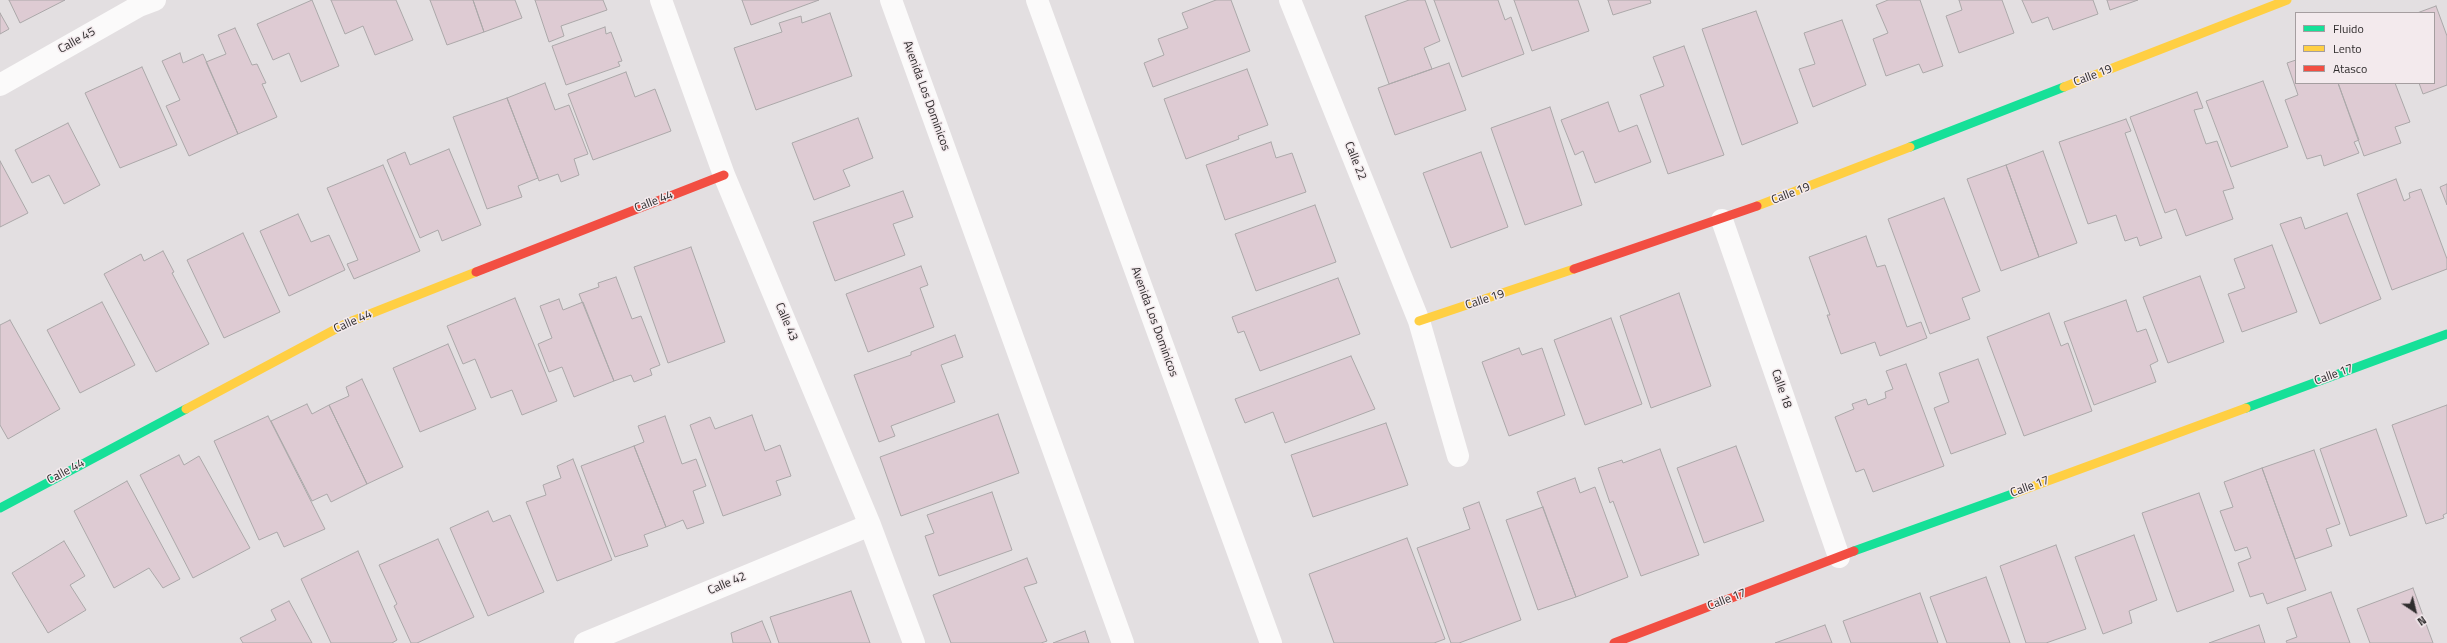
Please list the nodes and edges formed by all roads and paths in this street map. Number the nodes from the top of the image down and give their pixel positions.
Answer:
1 (155, 0) edge
2 (661, 0) edge
3 (891, 0) edge
4 (1037, 0) edge
5 (1290, 0) edge
6 (2287, 0) edge
7 (0, 85) edge
8 (724, 174) junction
9 (1722, 220) junction
10 (1420, 321) junction
11 (2447, 334) edge
12 (1458, 456) dead end
13 (0, 508) edge
14 (870, 525) junction
15 (1839, 557) junction
16 (585, 643) edge
17 (914, 643) edge
18 (1123, 643) edge
19 (1271, 643) edge
20 (1614, 643) edge

1 - 7 street, Calle 45
2 - 8 street, Calle 43
3 - 18 street, Avenida Los Dominicos
4 - 19 street, Avenida Los Dominicos
5 - 10 street, Calle 22
6 - 9 street, Calle 19
8 - 13 street, Calle 44
8 - 14 street, Calle 43
9 - 10 street, Calle 19
9 - 15 street, Calle 18
10 - 12 street
11 - 15 street, Calle 17
14 - 16 street, Calle 42
14 - 17 street, Calle 43
15 - 20 street, Calle 17

